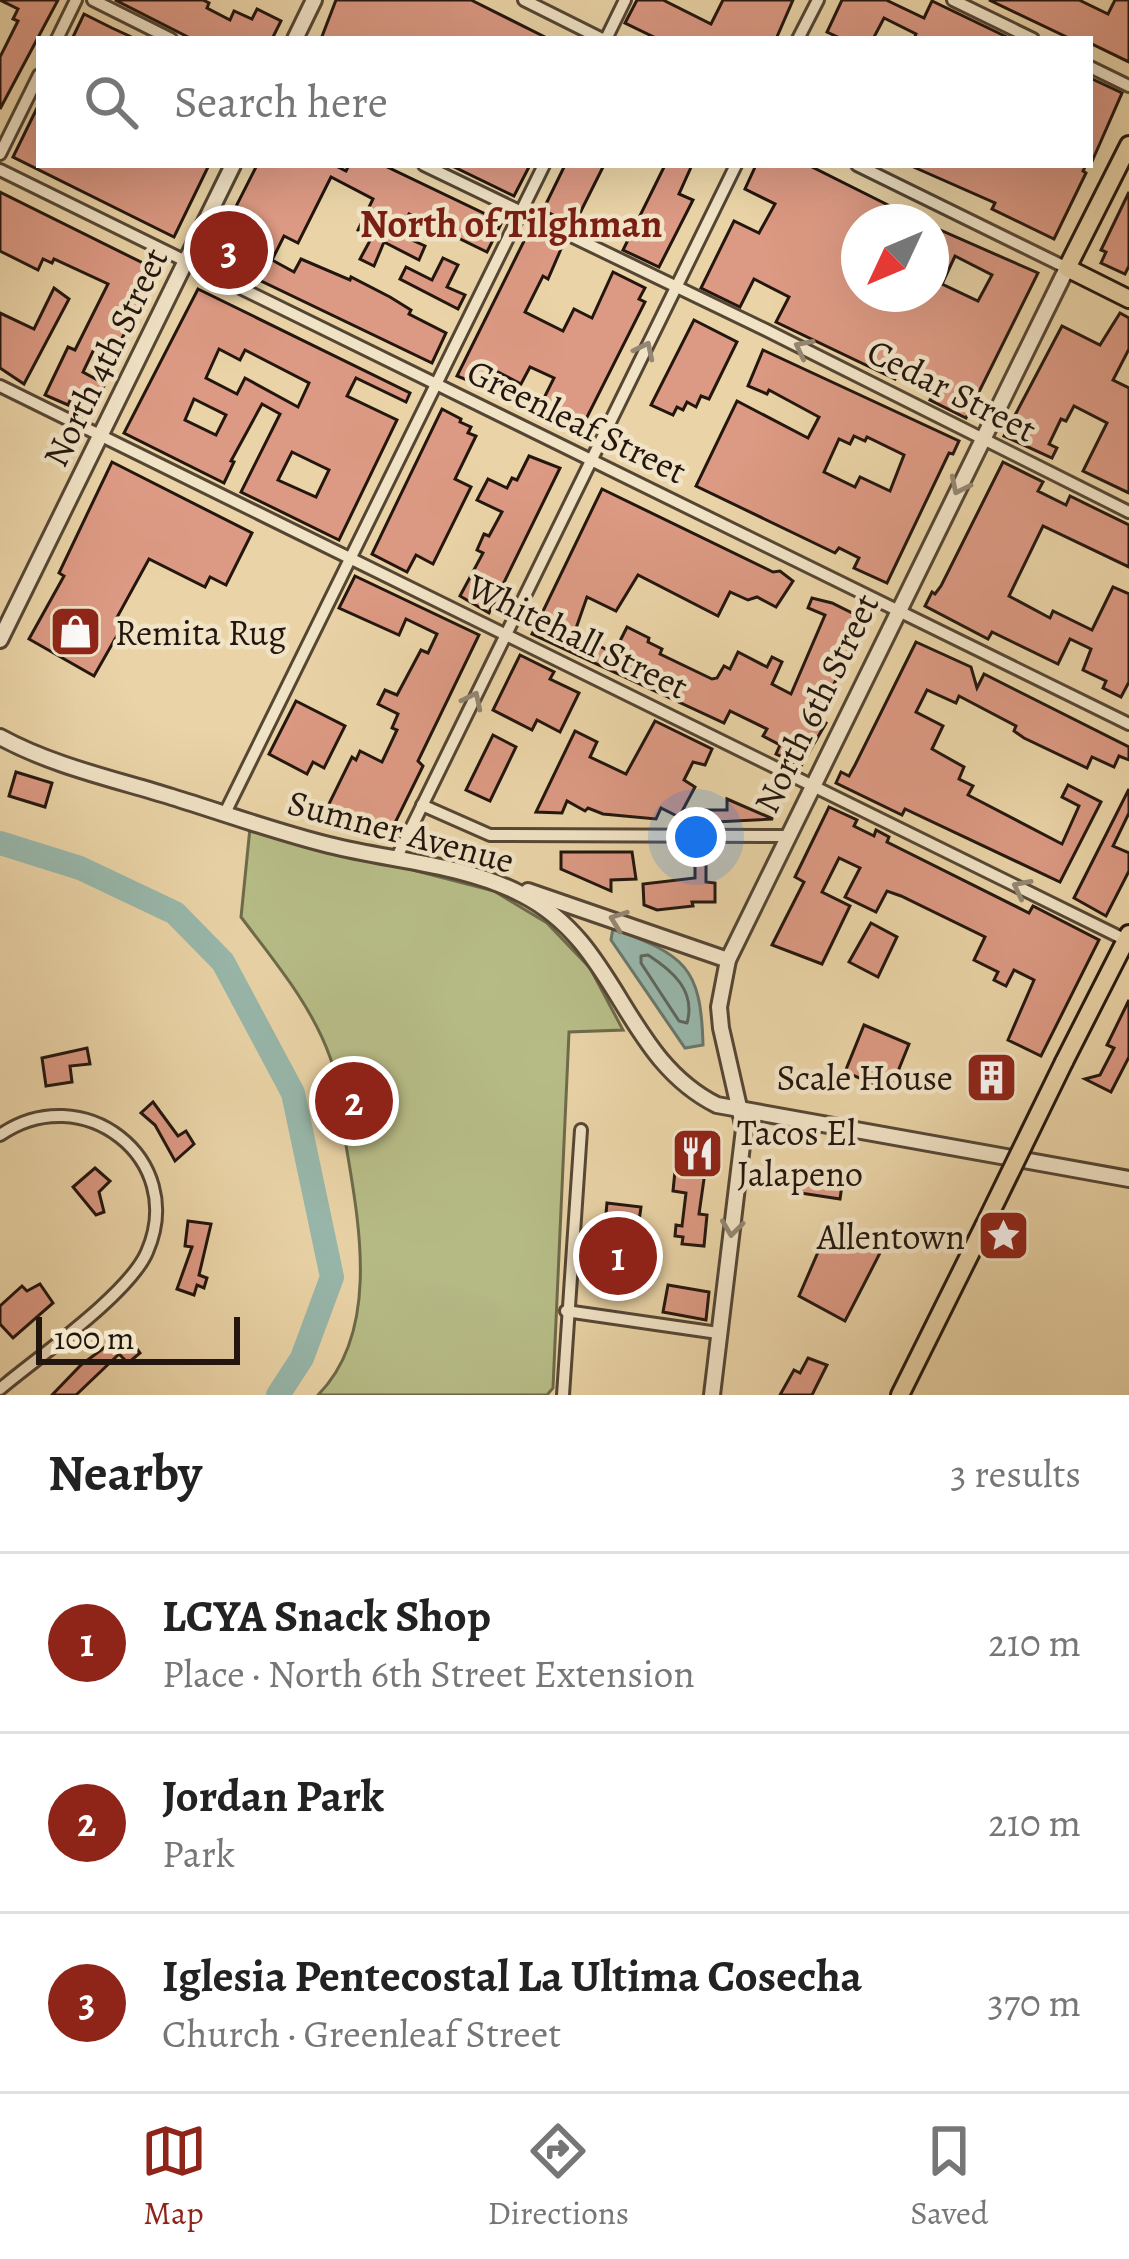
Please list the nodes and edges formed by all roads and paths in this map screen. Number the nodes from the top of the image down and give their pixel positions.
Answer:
1 (76, 0) edge
2 (93, 0) edge
3 (314, 0) edge
4 (524, 0) edge
5 (626, 0) edge
6 (818, 0) edge
7 (953, 0) edge
8 (58, 36) edge
9 (165, 36) edge
10 (296, 36) edge
11 (598, 36) edge
12 (606, 36) edge
13 (800, 36) edge
14 (1027, 36) edge
15 (1093, 68) edge
16 (36, 82) edge
17 (1129, 86) edge
18 (1129, 146) edge
19 (0, 154) edge
20 (232, 168) edge
21 (430, 168) edge
22 (543, 168) edge
23 (735, 168) edge
24 (863, 168) edge
25 (0, 170) edge
26 (521, 212) junction
27 (186, 261) junction
28 (1067, 268) junction
29 (676, 287) junction
30 (1129, 298) edge
31 (0, 386) edge
32 (436, 386) junction
33 (100, 435) junction
34 (982, 439) junction
35 (590, 461) junction
36 (1129, 512) edge
37 (351, 558) junction
38 (897, 611) junction
39 (505, 633) junction
40 (0, 640) edge
41 (1129, 724) edge
42 (0, 737) edge
43 (812, 784) junction
44 (422, 805) junction
45 (225, 813) junction
46 (787, 836) junction
47 (396, 860) junction
48 (503, 886) junction
49 (1128, 939) edge
50 (728, 960) junction
51 (741, 1112) junction
52 (580, 1130) dead end
53 (0, 1135) edge
54 (1129, 1179) edge
55 (566, 1311) junction
56 (718, 1334) junction
57 (0, 1389) edge
58 (563, 1395) edge
59 (712, 1395) edge
60 (900, 1395) edge

1 - 8 street
2 - 9 street
3 - 10 street
4 - 11 street
5 - 12 street
6 - 13 street
7 - 14 street
15 - 17 street
16 - 19 street
18 - 28 main road, North 6th Street
20 - 27 street, North 4th Street
21 - 26 street, Cedar Street
22 - 26 street
23 - 29 street
24 - 28 street
25 - 27 street, Greenleaf Street
26 - 29 street, Cedar Street
26 - 32 street
27 - 32 street, Greenleaf Street
27 - 33 street, North 4th Street
28 - 30 main road
28 - 34 street, North 6th Street
34 -> 29 street, Cedar Street
35 -> 29 street
31 - 33 street, Whitehall Street
32 - 35 street, Greenleaf Street
32 - 37 street
33 - 37 street, Whitehall Street
33 - 40 street, North 4th Street
34 - 36 street, Cedar Street
34 -> 38 street, North 6th Street
35 - 38 street, Greenleaf Street
35 - 39 street
37 - 39 street, Whitehall Street
37 - 45 street
38 - 41 street, Greenleaf Street
38 - 43 street, North 6th Street
39 - 43 street, Whitehall Street
44 -> 39 street
42 - 45 street, Sumner Avenue
43 - 46 street, North 6th Street
49 -> 43 street, Whitehall Street
44 - 46 street
44 - 47 street
45 - 47 street, Sumner Avenue
46 - 50 street, North 6th Street
47 - 48 street, Sumner Avenue
50 -> 48 street
48 - 51 street, Sumner Avenue
49 - 60 main road, bridge
50 - 51 street, North 6th Street
51 - 54 street, Sumner Avenue
51 -> 56 street, North 6th Street
52 - 55 street
53 - 57 street
55 - 56 street
55 - 58 street
56 - 59 street, North 6th Street

